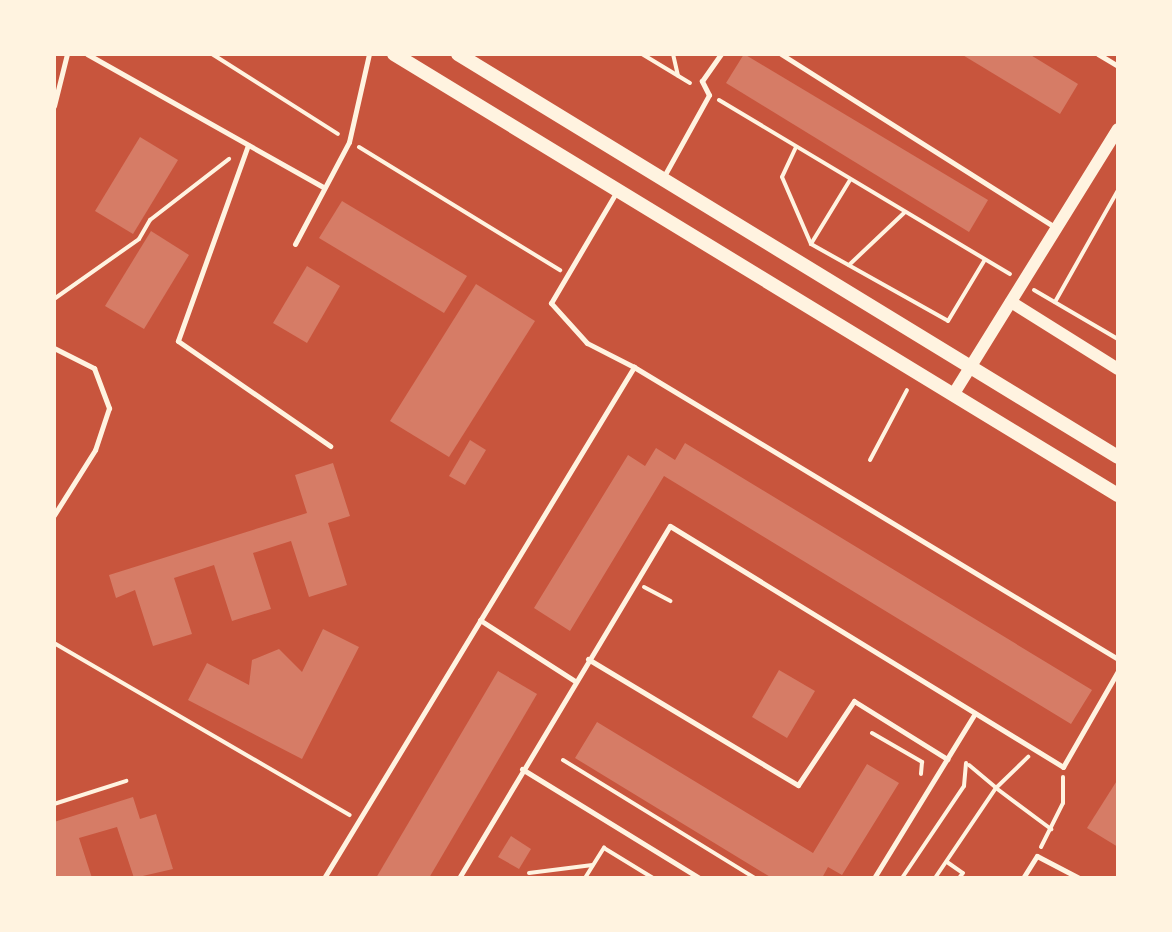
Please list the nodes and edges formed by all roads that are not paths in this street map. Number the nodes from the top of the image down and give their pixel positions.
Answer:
1 (67, 54) edge
2 (87, 54) edge
3 (369, 54) edge
4 (394, 54) edge
5 (458, 54) edge
6 (721, 54) edge
7 (781, 54) edge
8 (1098, 54) edge
9 (474, 58) edge
10 (1118, 66) edge
11 (57, 80) edge
12 (54, 106) edge
13 (1118, 129) edge
14 (248, 145) junction
15 (662, 179) junction
16 (323, 187) junction
17 (617, 191) junction
18 (1056, 228) junction
19 (295, 244) dead end
20 (1011, 302) junction
21 (54, 348) edge
22 (634, 367) junction
23 (970, 367) junction
24 (1118, 369) edge
25 (953, 395) junction
26 (330, 446) dead end
27 (1118, 457) edge
28 (1118, 495) edge
29 (54, 515) edge
30 (480, 620) junction
31 (588, 659) junction
32 (1118, 659) edge
33 (1118, 671) edge
34 (575, 681) junction
35 (975, 713) junction
36 (947, 759) junction
37 (522, 769) junction
38 (176, 878) edge
39 (199, 878) edge
40 (324, 878) edge
41 (459, 878) edge
42 (699, 878) edge
43 (874, 878) edge
44 (1023, 878) edge
45 (1079, 878) edge

1 - 11 lane
2 - 14 lane
3 - 16 lane
4 - 17 main road
5 - 9 main road
6 - 15 lane
7 - 18 lane
8 - 10 lane
9 - 15 main road
11 - 12 lane
13 - 18 street
14 - 16 lane
14 - 26 lane
15 - 23 main road
16 - 19 lane
17 - 22 lane
17 - 25 main road
18 - 20 street
20 - 23 street
20 - 24 street
21 - 29 lane
22 - 30 lane
22 - 32 lane
23 - 25 street
23 - 27 main road
25 - 28 main road
30 - 34 lane
30 - 40 lane
31 - 34 lane
31 - 35 lane
31 - 36 lane
33 - 35 lane
34 - 37 lane
35 - 36 lane
36 - 43 lane
37 - 41 lane
37 - 42 lane
38 - 39 lane
44 - 45 lane

